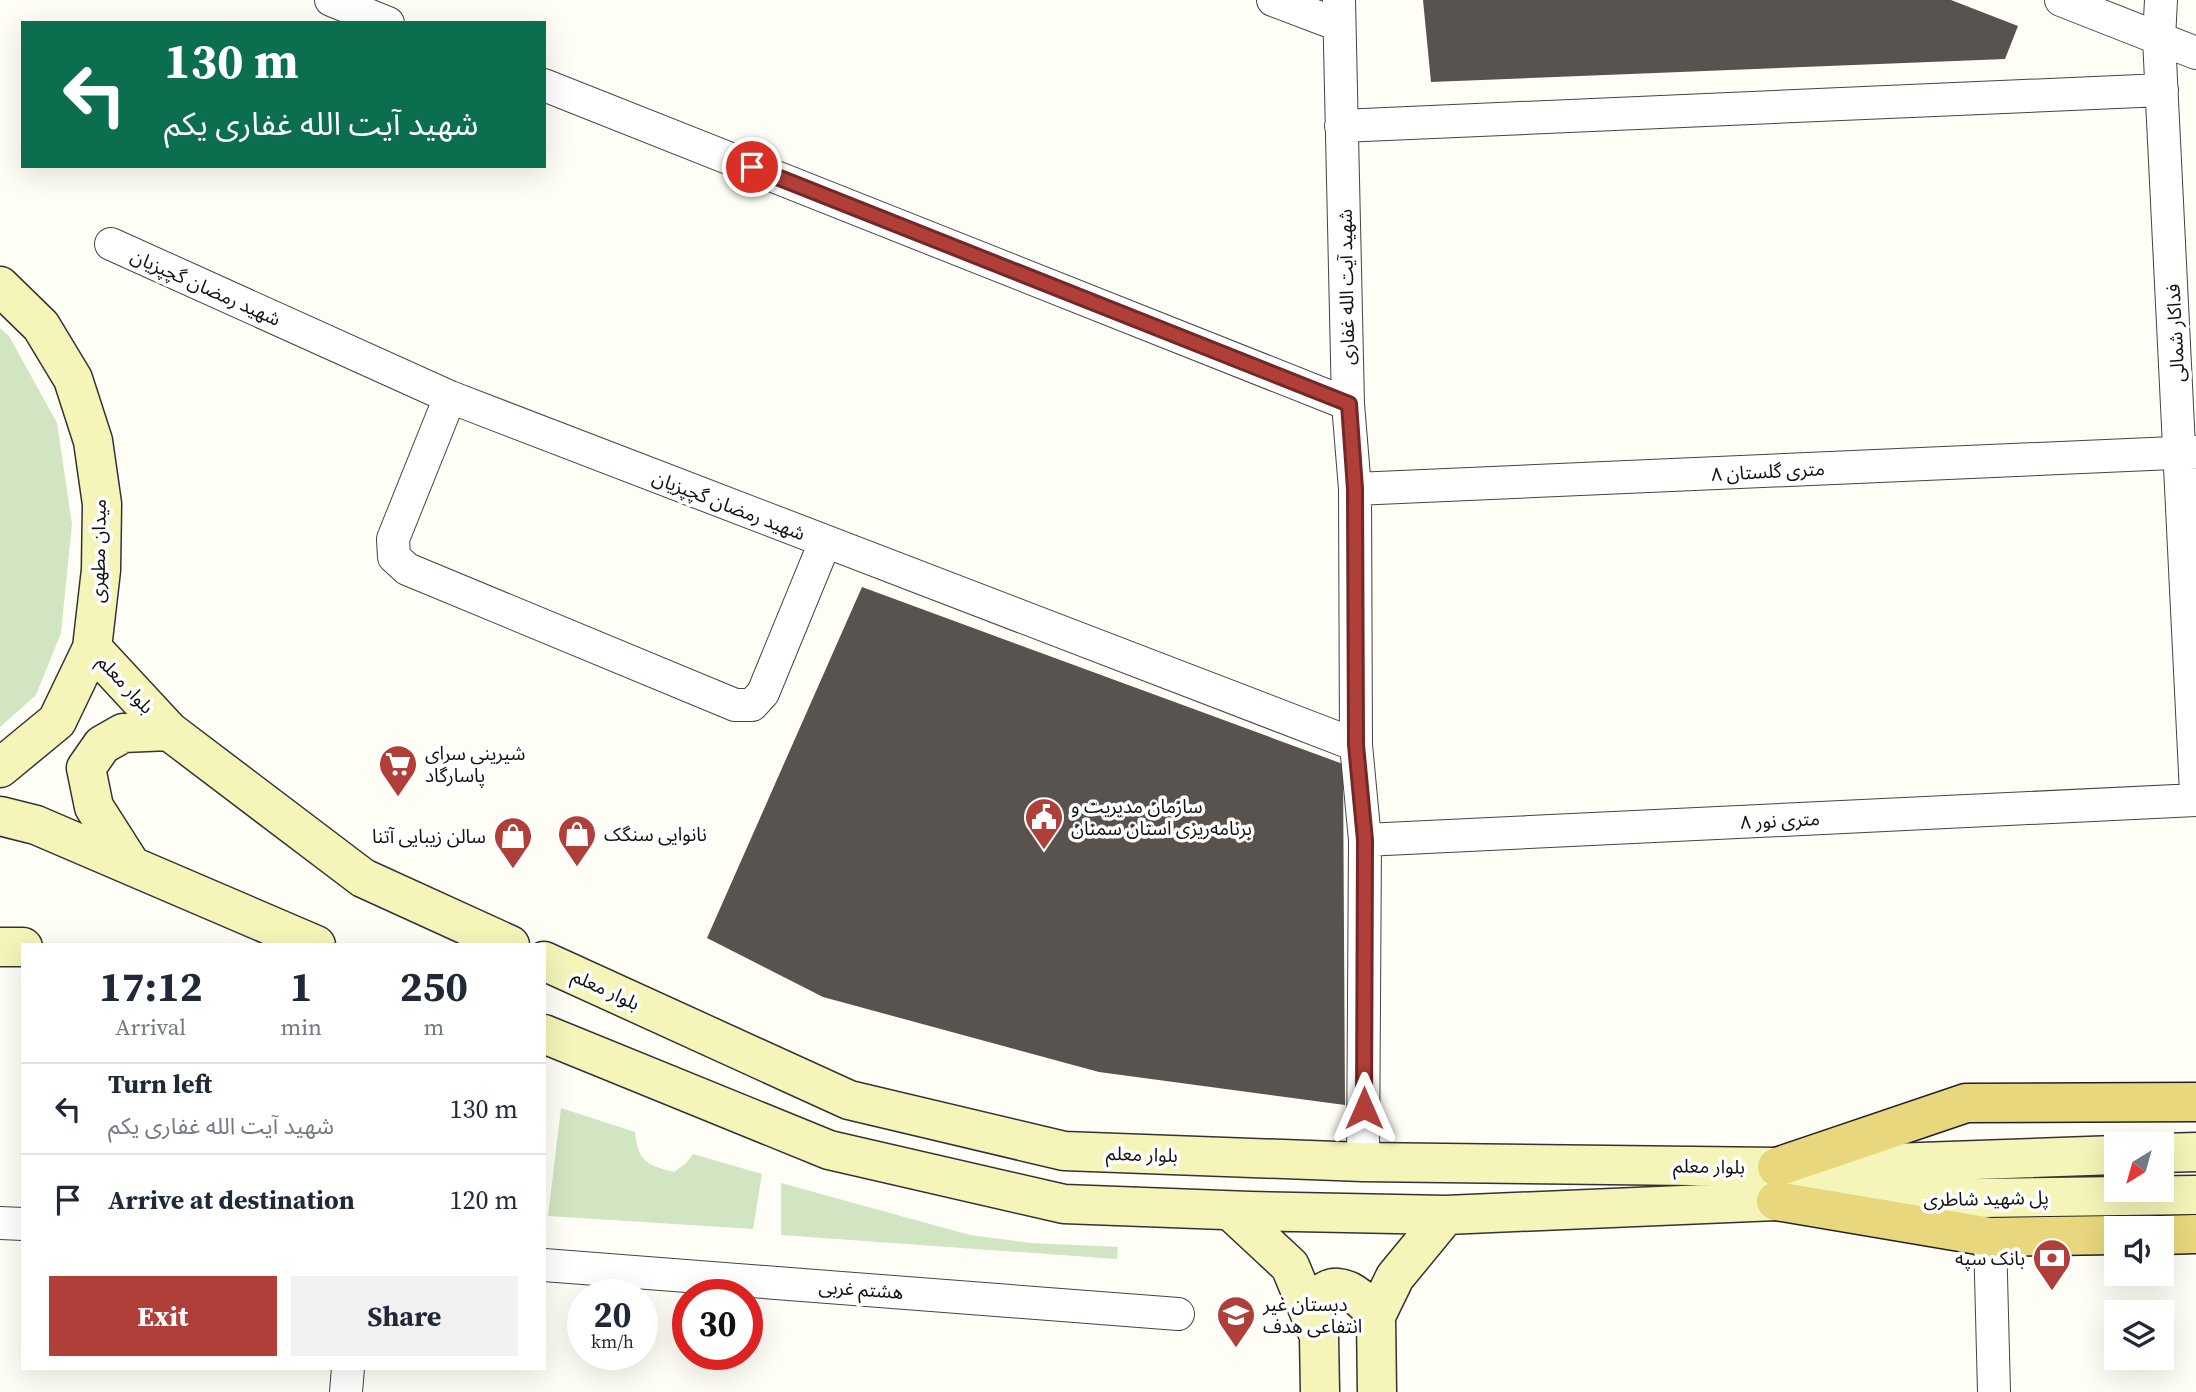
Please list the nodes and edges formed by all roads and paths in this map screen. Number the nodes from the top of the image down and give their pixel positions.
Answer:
1 (331, 0) edge
2 (1273, 0) edge
3 (2061, 0) edge
4 (2161, 0) edge
5 (1339, 13) edge
6 (383, 21) edge
7 (2160, 39) junction
8 (2196, 53) edge
9 (546, 86) edge
10 (2162, 90) junction
11 (1342, 126) junction
12 (111, 244) dead end
13 (0, 286) edge
14 (450, 397) junction
15 (1349, 404) junction
16 (2189, 452) edge
17 (1355, 489) junction
18 (825, 542) junction
19 (92, 648) junction
20 (169, 731) junction
21 (1356, 745) junction
22 (0, 768) edge
23 (2196, 793) edge
24 (2196, 800) edge
25 (0, 816) edge
26 (1365, 840) junction
27 (131, 865) junction
28 (311, 943) edge
29 (506, 943) edge
30 (0, 947) edge
31 (21, 947) edge
32 (546, 962) edge
33 (546, 1035) edge
34 (2196, 1102) edge
35 (2196, 1152) edge
36 (2174, 1153) edge
37 (2104, 1156) edge
38 (1363, 1161) junction
39 (1777, 1184) junction
40 (2196, 1195) edge
41 (1231, 1211) junction
42 (1446, 1215) junction
43 (0, 1223) edge
44 (21, 1224) edge
45 (2196, 1234) edge
46 (2174, 1235) edge
47 (2104, 1236) edge
48 (1990, 1237) junction
49 (546, 1265) edge
50 (1309, 1312) junction
51 (1178, 1314) dead end
52 (1376, 1316) junction
53 (348, 1370) edge
54 (346, 1392) edge
55 (1320, 1392) edge
56 (1377, 1392) edge
57 (1994, 1392) edge

1 - 6 street
2 - 5 street
3 - 7 street
4 - 7 street, فداکار شمالی
5 - 11 street, شهید آیت الله غفاری
7 - 8 street
7 - 10 street, فداکار شمالی
9 - 15 street
10 - 11 street
10 - 16 street, فداکار شمالی
11 - 15 street, شهید آیت الله غفاری
12 - 14 street, شهید رمضان گچپزیان
13 - 19 main road, میدان مطهری
14 - 18 street, شهید رمضان گچپزیان
14 - 18 street
15 - 17 street, شهید آیت الله غفاری
16 - 17 street, ۸ متری گلستان
16 - 23 street, فداکار شمالی
17 - 21 street, شهید آیت الله غفاری
18 - 21 street, شهید رمضان گچپزیان
19 - 20 main road, بلوار معلم
19 - 22 main road, میدان مطهری
20 - 27 main road
20 - 29 main road, بلوار معلم
21 - 26 street, شهید آیت الله غفاری
24 - 26 street, ۸ متری نور
25 - 27 main road
26 - 38 street, شهید آیت الله غفاری
27 - 28 main road
30 - 31 main road
32 - 38 main road, بلوار معلم
33 - 41 main road, بلوار معلم
34 - 39 main road
35 - 36 main road
37 - 39 main road, پل شهید شاطری
38 - 39 main road, بلوار معلم
39 - 40 main road, پل شهید شاطری
39 - 42 main road, بلوار معلم
39 - 48 main road
41 - 42 main road, بلوار معلم
41 - 50 main road
42 - 52 main road
43 - 44 street
45 - 46 main road
47 - 48 main road
48 - 57 street
49 - 51 street, هشتم غربی
50 - 52 main road
50 - 55 main road
52 - 56 main road
53 - 54 street

